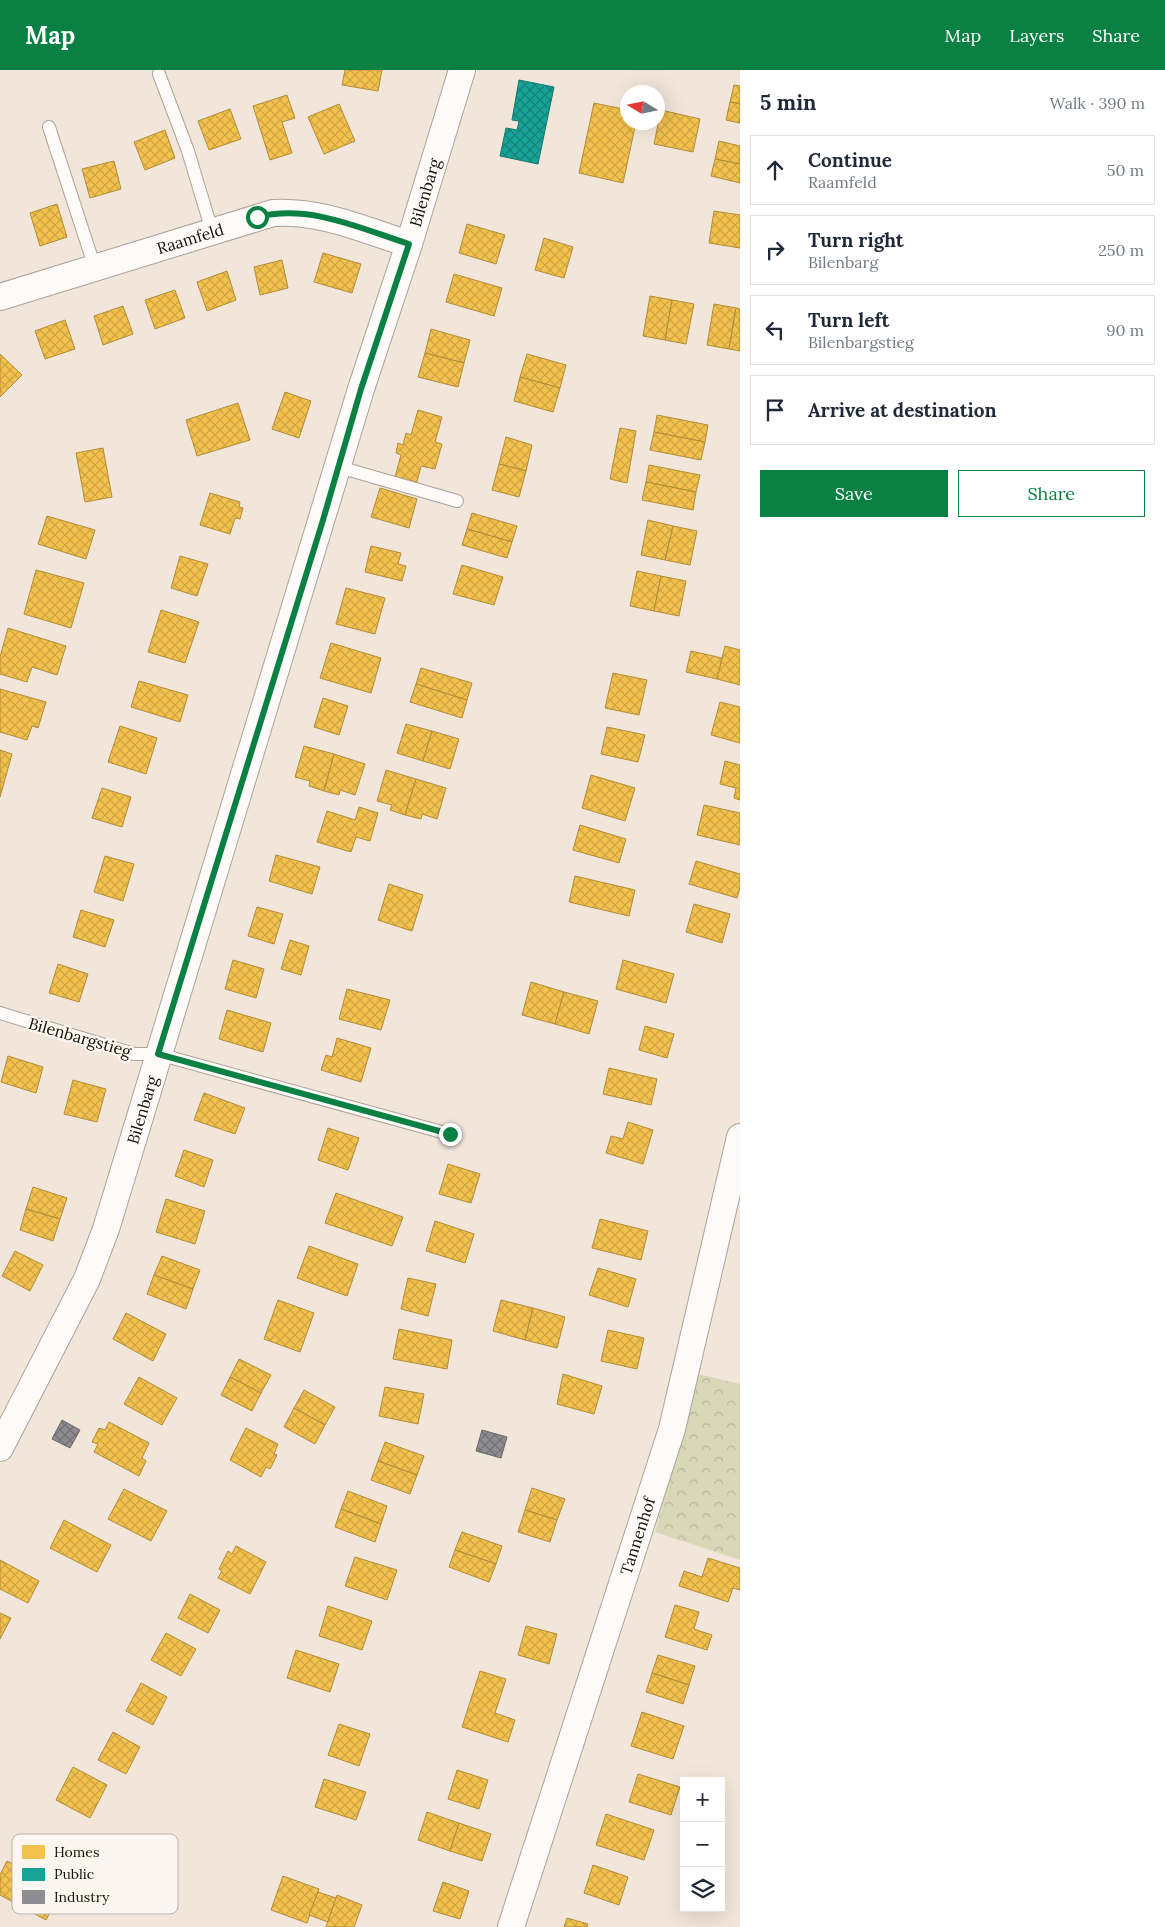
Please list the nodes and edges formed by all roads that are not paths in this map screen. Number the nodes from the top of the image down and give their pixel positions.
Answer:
1 (462, 70) edge
2 (160, 74) dead end
3 (49, 127) dead end
4 (212, 231) junction
5 (409, 244) junction
6 (95, 268) junction
7 (0, 297) edge
8 (339, 467) junction
9 (457, 501) dead end
10 (0, 1013) edge
11 (158, 1054) junction
12 (450, 1134) dead end
13 (740, 1137) edge
14 (0, 1448) edge
15 (511, 1927) edge

1 - 5 street, Bilenbarg
2 - 4 lane
3 - 6 lane
4 - 5 street, Raamfeld
4 - 6 street, Raamfeld
5 - 8 street, Bilenbarg
6 - 7 street, Raamfeld
8 - 9 lane
8 - 11 street, Bilenbarg
10 - 11 lane, Bilenbargstieg
11 - 12 lane, Bilenbargstieg
11 - 14 street, Bilenbarg
13 - 15 street, Tannenhof

